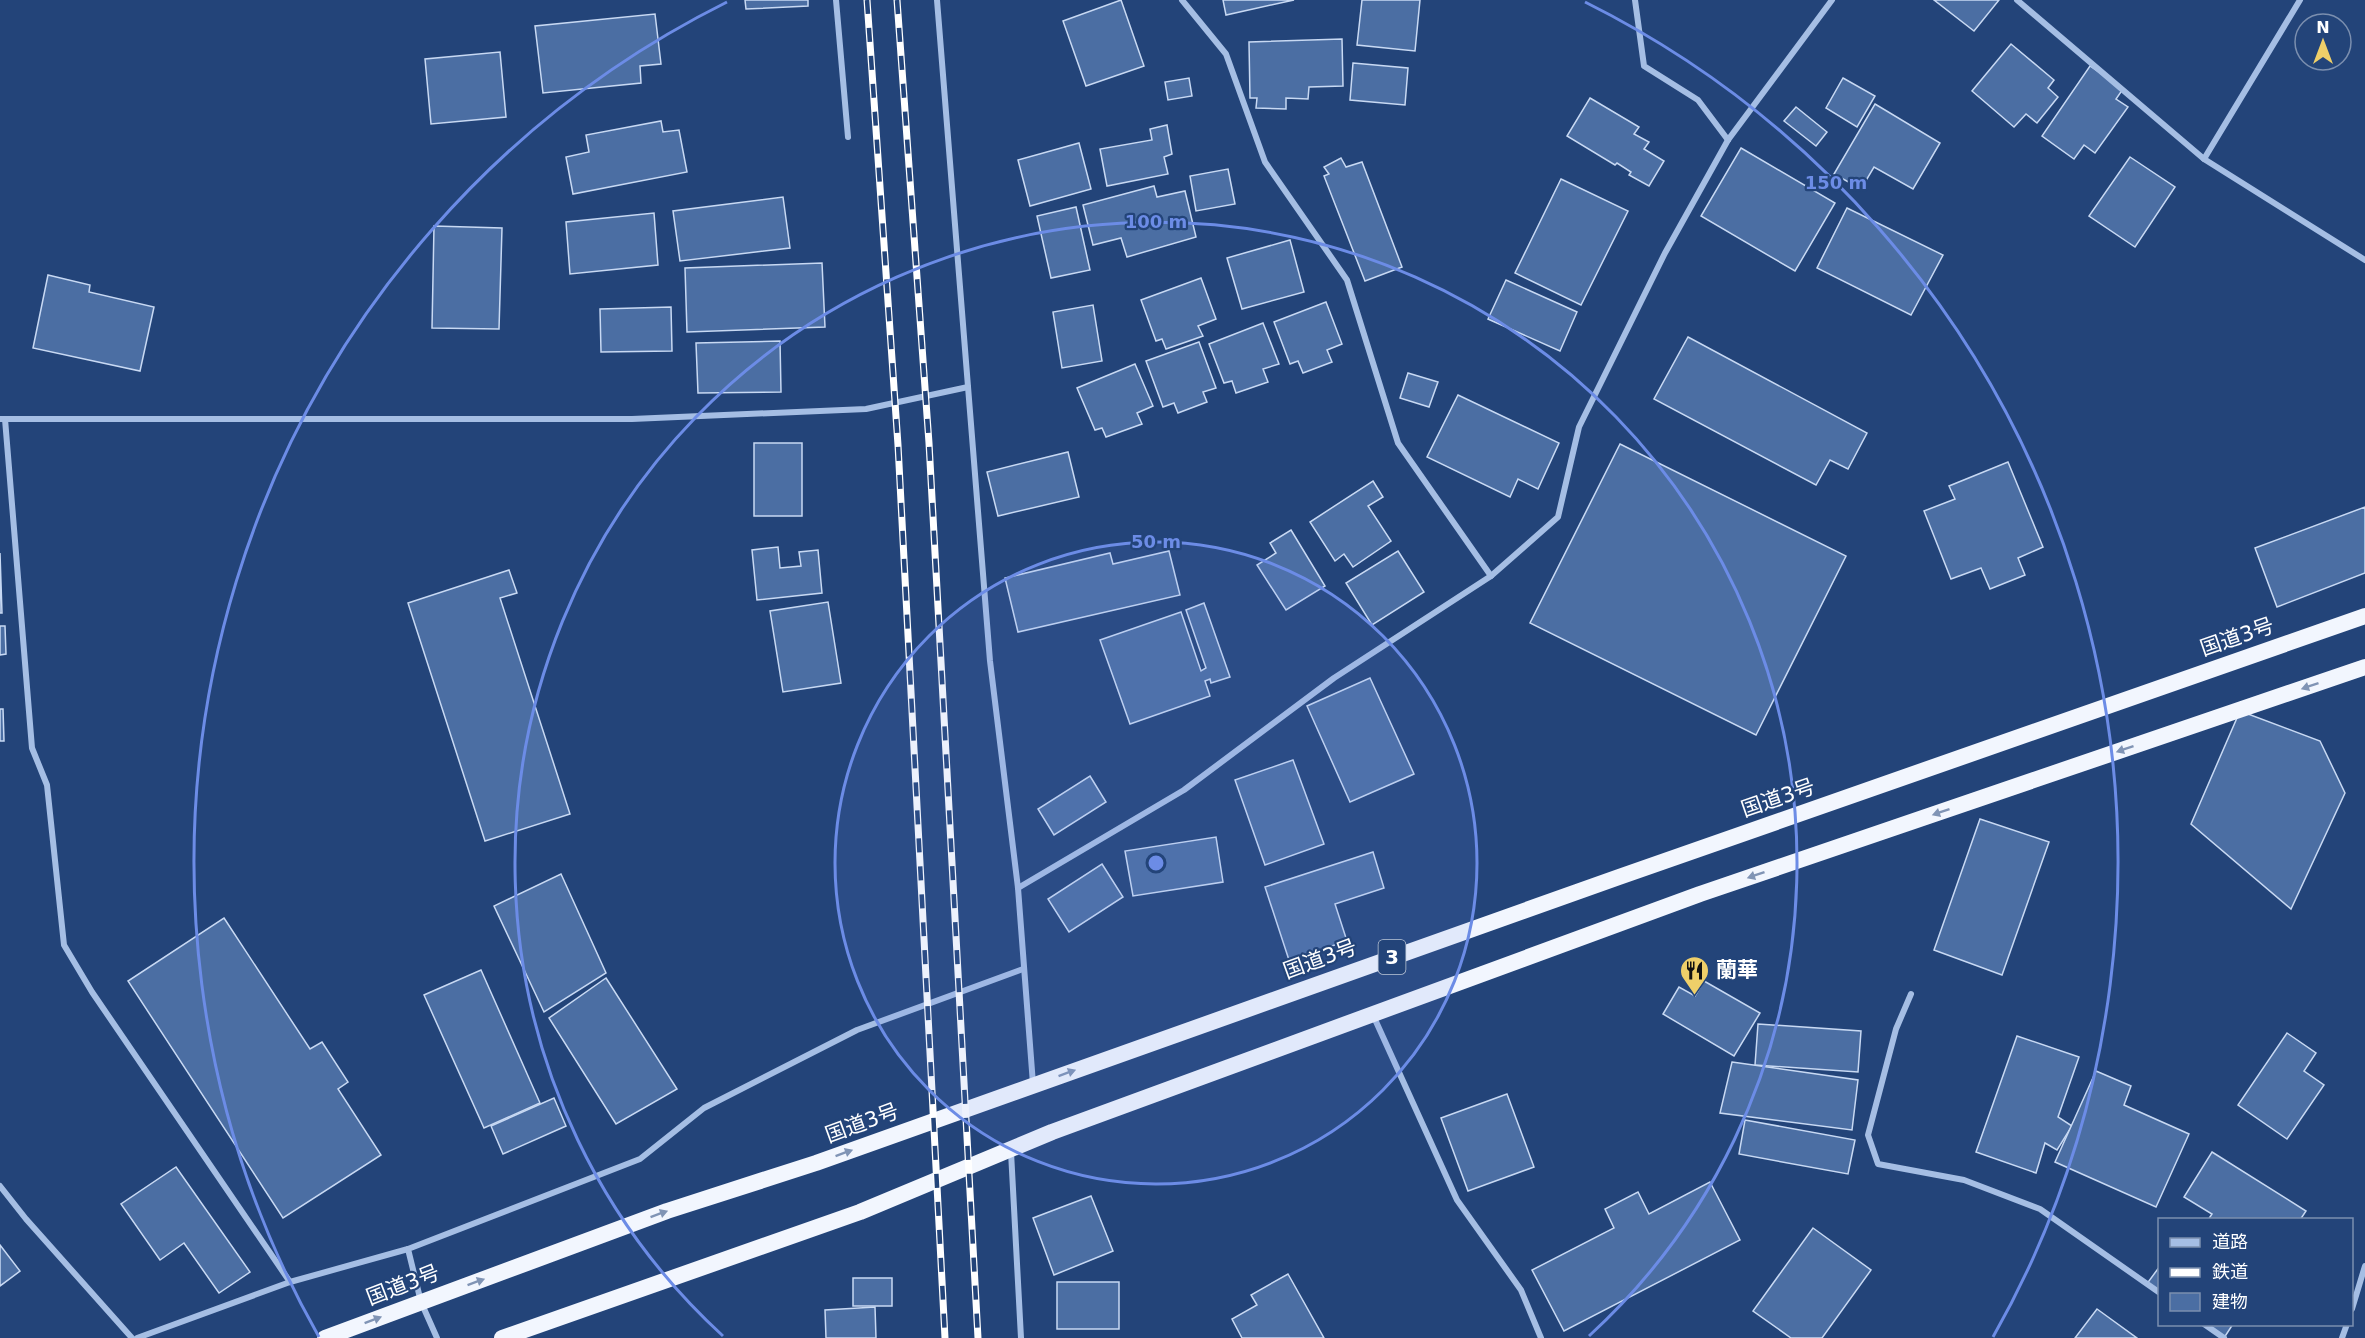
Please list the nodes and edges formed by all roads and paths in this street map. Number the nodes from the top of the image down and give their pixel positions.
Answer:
1 (836, 0) edge
2 (937, 0) edge
3 (1182, 0) edge
4 (1635, 0) edge
5 (1832, 0) edge
6 (2017, 0) edge
7 (2300, 0) edge
8 (848, 137) dead end
9 (1728, 140) junction
10 (2204, 159) junction
11 (2365, 260) edge
12 (968, 387) junction
13 (2, 419) edge
14 (1491, 576) junction
15 (2365, 616) edge
16 (2365, 667) edge
17 (1018, 888) junction
18 (1023, 969) junction
19 (1911, 994) dead end
20 (1372, 1014) junction
21 (1033, 1085) junction
22 (1011, 1149) junction
23 (0, 1186) edge
24 (408, 1249) junction
25 (2365, 1266) edge
26 (290, 1282) junction
27 (2158, 1292) edge
28 (421, 1302) junction
29 (2353, 1306) edge
30 (2207, 1326) edge
31 (132, 1338) edge
32 (137, 1338) edge
33 (325, 1338) edge
34 (437, 1338) edge
35 (502, 1338) edge
36 (1020, 1338) edge
37 (1541, 1338) edge
38 (2224, 1338) edge

1 - 8 street
2 - 12 street
3 - 14 street
4 - 9 street
5 - 9 street
6 - 10 street
7 - 10 street
9 - 14 street
10 - 11 street
12 - 13 street
12 - 17 street
13 - 26 street
14 - 17 street
21 -> 15 highway, 国道3号 / 3
16 -> 20 highway, 3
17 - 18 street
18 - 21 street
18 - 24 street
19 - 27 street
20 - 22 highway, 3
20 - 37 street
28 -> 21 highway, 国道3号 / 3
22 - 35 highway, 3
22 - 36 street
23 - 31 street
24 - 26 street
24 - 28 street
25 - 29 street
26 - 32 street
33 -> 28 highway, 国道3号 / 3
28 - 34 street
30 - 38 street

